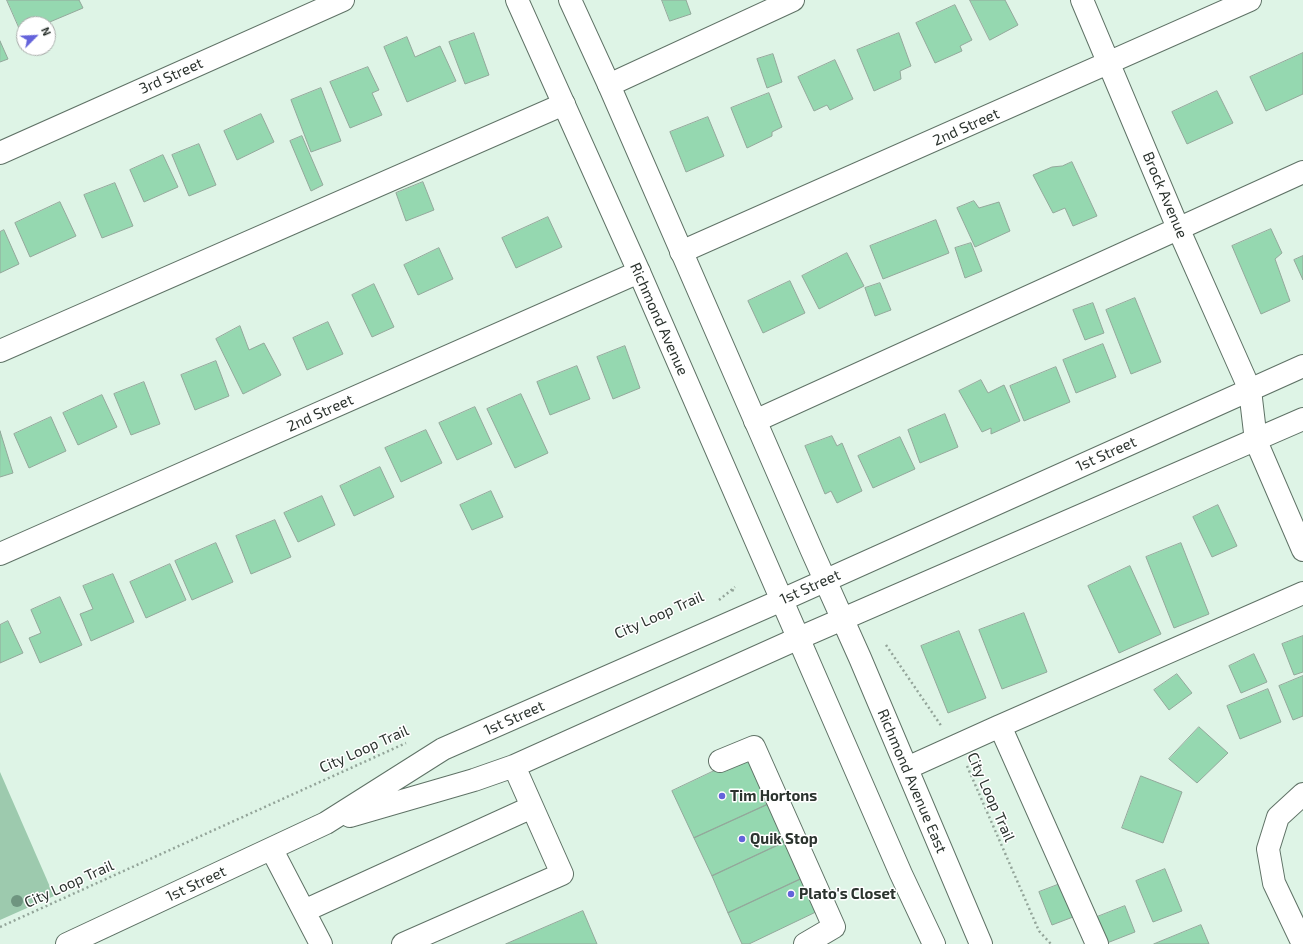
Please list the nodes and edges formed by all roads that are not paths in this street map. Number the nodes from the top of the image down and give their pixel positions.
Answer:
1 (343, 0) edge
2 (518, 0) edge
3 (570, 0) edge
4 (793, 0) edge
5 (1082, 0) edge
6 (1250, 0) edge
7 (1108, 63) junction
8 (608, 85) junction
9 (564, 104) junction
10 (0, 153) edge
11 (1303, 172) edge
12 (1178, 228) junction
13 (681, 252) junction
14 (639, 272) junction
15 (0, 351) edge
16 (1303, 366) edge
17 (1250, 390) junction
18 (1303, 419) edge
19 (755, 421) junction
20 (1256, 441) junction
21 (1303, 550) edge
22 (0, 554) edge
23 (826, 580) junction
24 (1303, 592) edge
25 (782, 600) junction
26 (843, 619) junction
27 (799, 638) junction
28 (1000, 726) junction
29 (720, 761) dead end
30 (514, 766) junction
31 (906, 768) junction
32 (1303, 794) edge
33 (532, 807) junction
34 (326, 823) junction
35 (272, 850) junction
36 (304, 911) junction
37 (106, 936) edge
38 (66, 944) edge
39 (321, 944) edge
40 (403, 944) edge
41 (805, 944) edge
42 (934, 944) edge
43 (981, 944) edge
44 (1097, 944) edge
45 (1303, 944) edge

1 - 10 street, 3rd Street
2 - 9 street, Richmond Avenue
3 - 8 street
4 - 8 street
5 - 7 street, Brock Avenue
6 - 7 street, 2nd Street
7 - 12 street, Brock Avenue
7 - 13 street, 2nd Street
8 - 13 street
9 - 14 street, Richmond Avenue
9 - 15 street
11 - 12 street
12 - 17 street, Brock Avenue
12 - 19 street
13 - 19 street
14 - 22 street, 2nd Street
14 - 25 street, Richmond Avenue
16 - 17 street, 1st Street
17 - 20 street, Brock Avenue
17 - 23 street, 1st Street
18 - 20 street, 1st Street
19 - 23 street
20 - 21 street, Brock Avenue
20 - 26 street, 1st Street
23 - 25 street, 1st Street
23 - 26 street
24 - 28 street
25 - 27 street, Richmond Avenue
25 - 34 street, 1st Street
26 - 27 street, 1st Street
26 - 31 street, Richmond Avenue East
27 - 30 street, 1st Street
27 - 42 street
28 - 31 street
28 - 44 street
29 - 41 street
30 - 33 street
30 - 34 street, 1st Street
31 - 43 street, Richmond Avenue East
32 - 45 street
33 - 36 street
33 - 40 street
34 - 35 street, 1st Street
35 - 36 street
35 - 37 street, 1st Street
36 - 39 street
37 - 38 street, 1st Street

